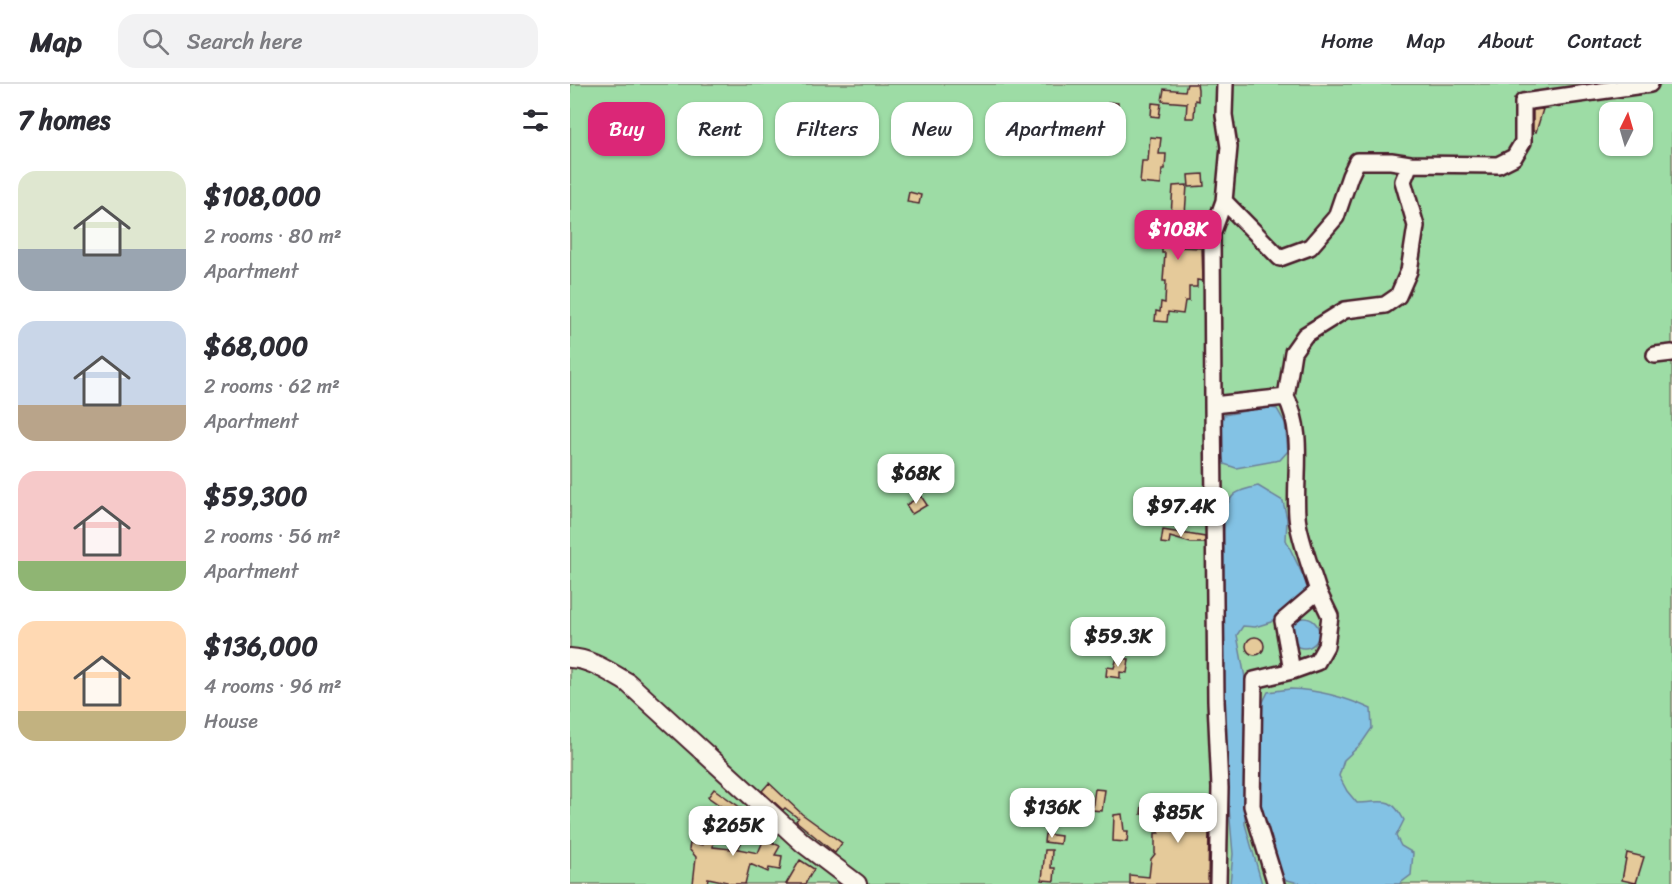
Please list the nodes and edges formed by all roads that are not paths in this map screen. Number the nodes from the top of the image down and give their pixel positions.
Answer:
1 (1225, 84) edge
2 (1650, 84) edge
3 (1410, 164) junction
4 (1224, 201) junction
5 (1672, 353) edge
6 (1655, 355) dead end
7 (1286, 397) junction
8 (1213, 405) junction
9 (1318, 591) junction
10 (570, 658) edge
11 (1292, 671) junction
12 (857, 884) edge
13 (1218, 884) edge
14 (1276, 884) edge

1 - 4 street
2 - 3 street
3 - 4 street
3 - 7 street
4 - 8 street
5 - 6 street
7 - 8 street
7 - 9 street
8 - 13 street
9 - 11 street
9 - 11 street
10 - 12 main road
11 - 14 street

